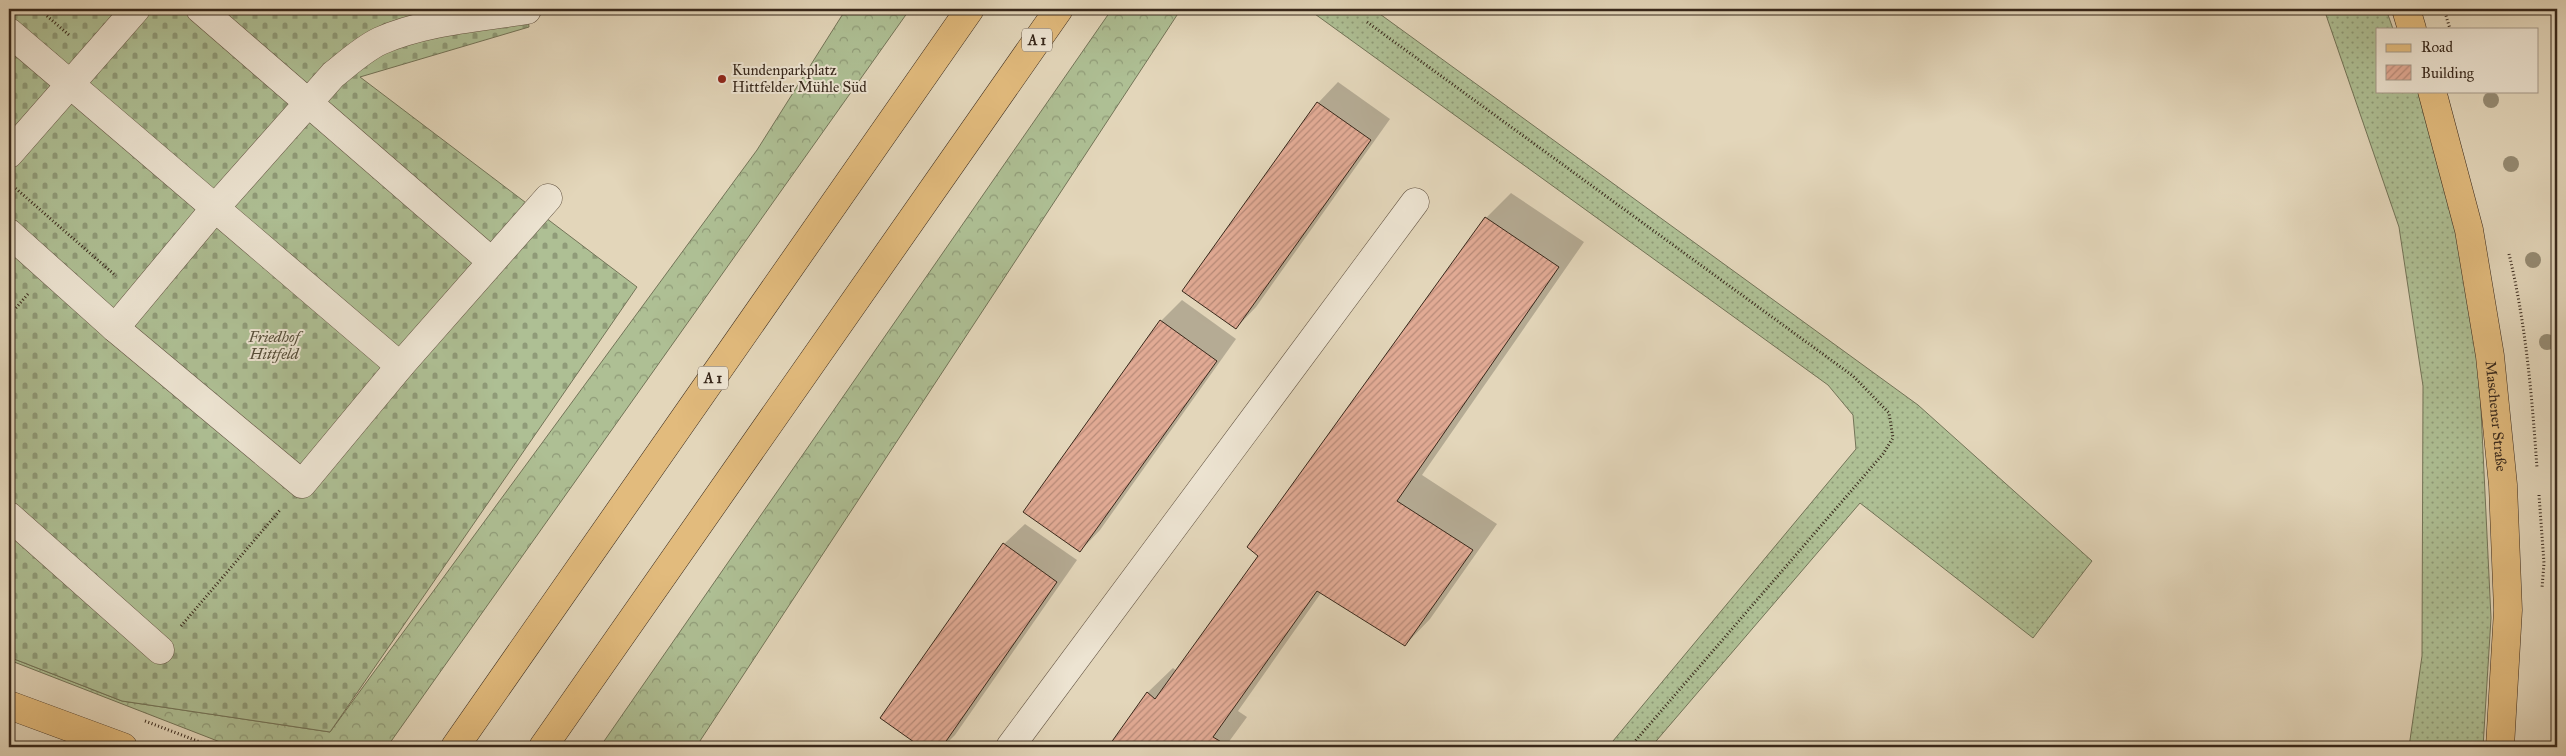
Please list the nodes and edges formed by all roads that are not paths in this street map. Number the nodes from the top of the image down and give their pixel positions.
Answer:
1 (136, 9) edge
2 (200, 9) edge
3 (970, 9) edge
4 (1059, 9) edge
5 (2406, 9) edge
6 (527, 10) edge
7 (2412, 28) edge
8 (9, 32) edge
9 (70, 84) junction
10 (2432, 92) edge
11 (309, 103) junction
12 (9, 154) edge
13 (548, 198) dead end
14 (1415, 202) dead end
15 (215, 208) junction
16 (9, 233) edge
17 (491, 261) junction
18 (115, 328) junction
19 (400, 366) junction
20 (9, 516) edge
21 (160, 650) road end
22 (9, 705) edge
23 (122, 747) edge
24 (455, 747) edge
25 (543, 747) edge
26 (1010, 747) edge
27 (2500, 747) edge

1 - 9 lane
2 - 11 lane
3 - 24 main road, A 1
4 - 25 main road, A 1
5 - 7 main road
6 - 11 lane
8 - 9 lane
9 - 12 lane
9 - 15 lane
10 - 27 main road, Maschener Straße
11 - 15 lane
11 - 17 lane
13 - 17 lane
14 - 26 lane
15 - 18 lane
15 - 19 lane
16 - 18 lane
17 - 19 lane
18 - 19 lane
20 - 21 lane
22 - 23 main road

